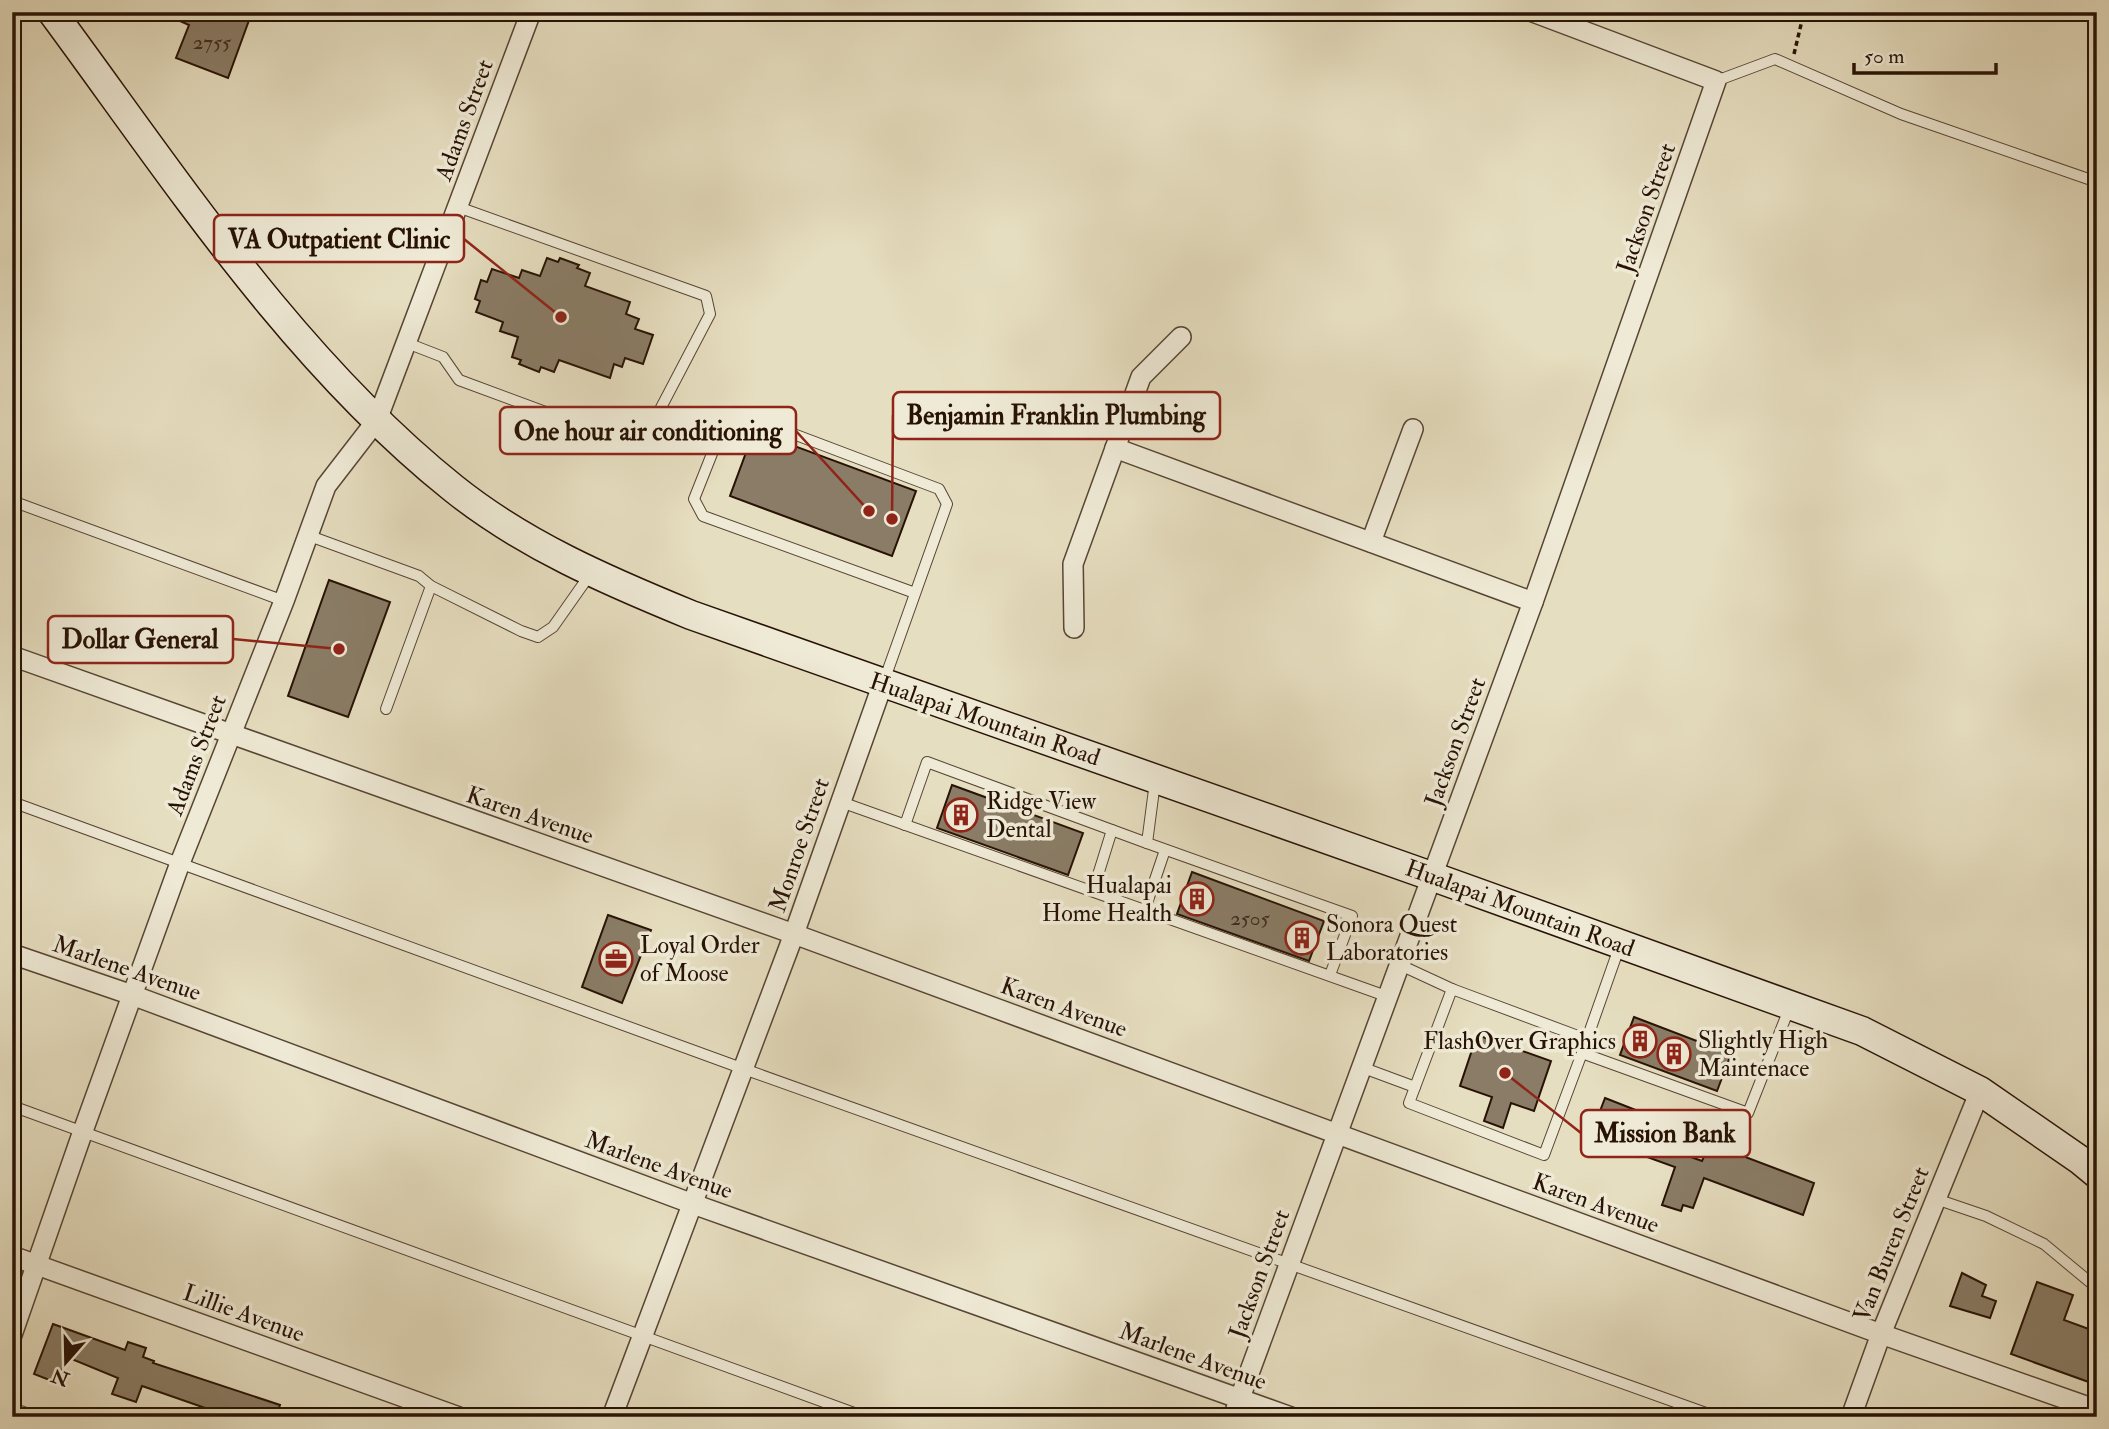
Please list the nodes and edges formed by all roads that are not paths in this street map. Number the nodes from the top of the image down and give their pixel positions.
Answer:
1 (52, 12) edge
2 (531, 12) edge
3 (1533, 12) edge
4 (1716, 81) junction
5 (2097, 182) edge
6 (458, 207) junction
7 (1181, 337) dead end
8 (407, 343) junction
9 (377, 420) junction
10 (1413, 429) dead end
11 (1115, 448) junction
12 (12, 501) edge
13 (307, 535) junction
14 (1371, 542) junction
15 (591, 572) junction
16 (431, 586) junction
17 (915, 593) junction
18 (284, 601) junction
19 (1533, 602) junction
20 (1074, 628) dead end
21 (12, 656) edge
22 (883, 683) junction
23 (386, 709) dead end
24 (230, 735) junction
25 (1155, 779) junction
26 (12, 802) edge
27 (841, 802) junction
28 (905, 825) junction
29 (1112, 830) junction
30 (1147, 843) junction
31 (1166, 850) junction
32 (180, 863) junction
33 (1431, 876) junction
34 (1093, 891) junction
35 (1144, 909) junction
36 (794, 934) junction
37 (1620, 944) junction
38 (12, 954) edge
39 (1398, 964) junction
40 (1330, 975) junction
41 (1452, 989) junction
42 (132, 995) junction
43 (1386, 996) junction
44 (1791, 1005) junction
45 (1586, 1039) junction
46 (1581, 1053) junction
47 (1361, 1067) junction
48 (744, 1069) junction
49 (1415, 1087) junction
50 (1980, 1091) junction
51 (12, 1105) edge
52 (83, 1131) junction
53 (1337, 1132) junction
54 (2097, 1174) edge
55 (1936, 1199) junction
56 (693, 1204) junction
57 (12, 1256) edge
58 (1289, 1263) junction
59 (37, 1265) junction
60 (2097, 1288) edge
61 (1881, 1334) junction
62 (12, 1335) edge
63 (643, 1336) junction
64 (12, 1408) edge
65 (1237, 1408) edge
66 (2097, 1410) edge
67 (37, 1417) edge
68 (458, 1417) edge
69 (612, 1417) edge
70 (864, 1417) edge
71 (1291, 1417) edge
72 (1717, 1417) edge
73 (1852, 1417) edge

1 - 9 main road, Hualapai Mountain Road
2 - 6 street, Adams Street
3 - 4 street
4 - 5 lane
4 - 19 street, Jackson Street
6 - 8 street, Adams Street
6 - 8 lane
7 - 11 street
8 - 9 street, Adams Street
9 - 13 street, Adams Street
9 - 15 main road, Hualapai Mountain Road
10 - 14 street
11 - 14 street
11 - 20 street
12 - 18 lane
13 - 16 lane
13 - 18 street, Adams Street
14 - 19 street
15 - 16 lane
15 - 22 main road, Hualapai Mountain Road
16 - 23 lane
17 - 17 lane
17 - 22 lane
18 - 24 street, Adams Street
19 - 33 street, Jackson Street
21 - 24 street, Karen Avenue
22 - 25 main road, Hualapai Mountain Road
22 - 27 street, Monroe Street
24 - 32 street, Adams Street
24 - 36 street, Karen Avenue
25 - 30 lane
25 - 33 main road, Hualapai Mountain Road
26 - 32 lane
27 - 28 lane
27 - 36 street, Monroe Street
28 - 29 lane
28 - 34 lane
29 - 30 lane
29 - 34 lane
30 - 31 lane
31 - 35 lane
31 - 40 lane
32 - 42 street, Adams Street
32 - 48 lane
33 - 37 main road, Hualapai Mountain Road
33 - 39 street, Jackson Street
34 - 35 lane
35 - 40 lane
36 - 48 street, Monroe Street
36 - 53 street, Karen Avenue
37 - 44 main road, Hualapai Mountain Road
37 - 45 lane
38 - 42 street, Marlene Avenue
39 - 41 lane
39 - 43 street, Jackson Street
40 - 43 lane
41 - 45 lane
41 - 49 lane
42 - 52 street, Adams Street
42 - 56 street, Marlene Avenue
43 - 47 street, Jackson Street
44 - 46 lane
44 - 50 main road, Hualapai Mountain Road
45 - 46 lane
46 - 49 lane
47 - 49 lane
47 - 53 street, Jackson Street
48 - 56 street, Monroe Street
48 - 58 lane
50 - 54 main road, Hualapai Mountain Road
50 - 55 street, Van Buren Street
51 - 52 lane
52 - 59 street, Adams Street
52 - 63 lane
53 - 58 street, Jackson Street
53 - 61 street, Karen Avenue
55 - 60 lane
55 - 61 street, Van Buren Street
56 - 63 street, Monroe Street
56 - 65 street, Marlene Avenue
57 - 59 street, Lillie Avenue
58 - 65 street, Jackson Street
58 - 72 lane
59 - 62 street, Adams Street
59 - 68 street, Lillie Avenue
61 - 66 street, Karen Avenue
61 - 73 street, Van Buren Street
63 - 69 street, Monroe Street
63 - 70 lane
64 - 67 lane
65 - 71 street, Marlene Avenue

